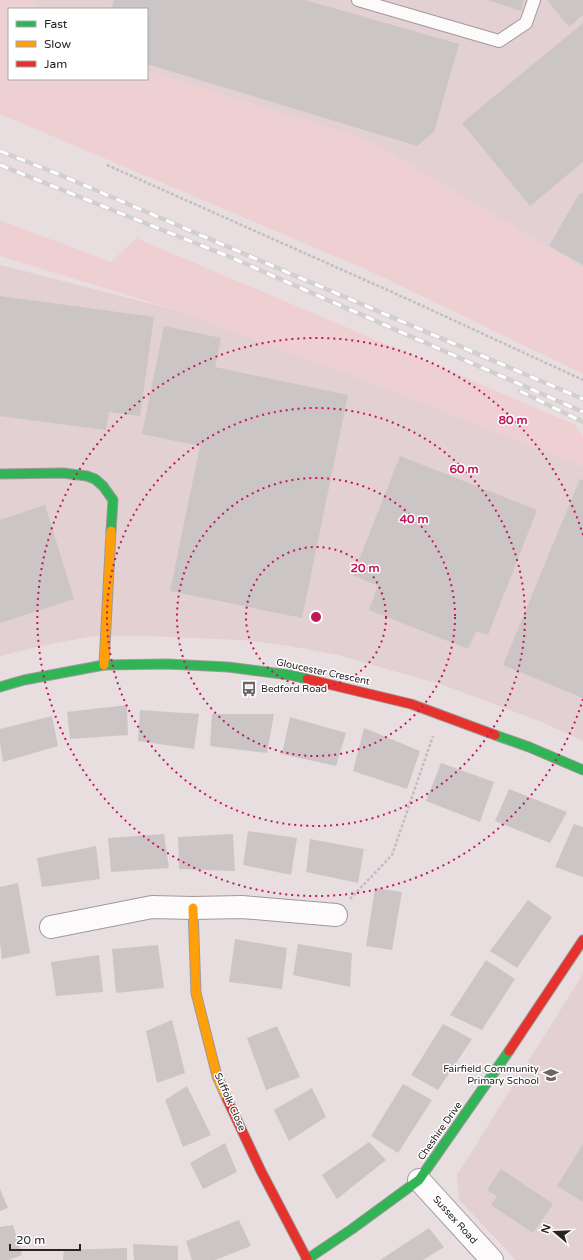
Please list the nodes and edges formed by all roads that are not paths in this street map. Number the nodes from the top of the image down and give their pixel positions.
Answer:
1 (358, 0) edge
2 (534, 0) edge
3 (0, 474) edge
4 (104, 665) junction
5 (0, 688) edge
6 (583, 770) edge
7 (193, 908) junction
8 (336, 915) road end
9 (51, 927) dead end
10 (583, 940) edge
11 (419, 1180) junction
12 (307, 1260) edge
13 (492, 1260) edge

1 - 2 lane
3 - 4 street
4 - 5 street, Gloucester Crescent
4 - 6 street, Gloucester Crescent
7 - 8 street
7 - 9 street
7 - 12 street, Suffolk Close
10 - 11 street, Cheshire Drive
11 - 12 street, Cheshire Drive
11 - 13 street, Sussex Road

